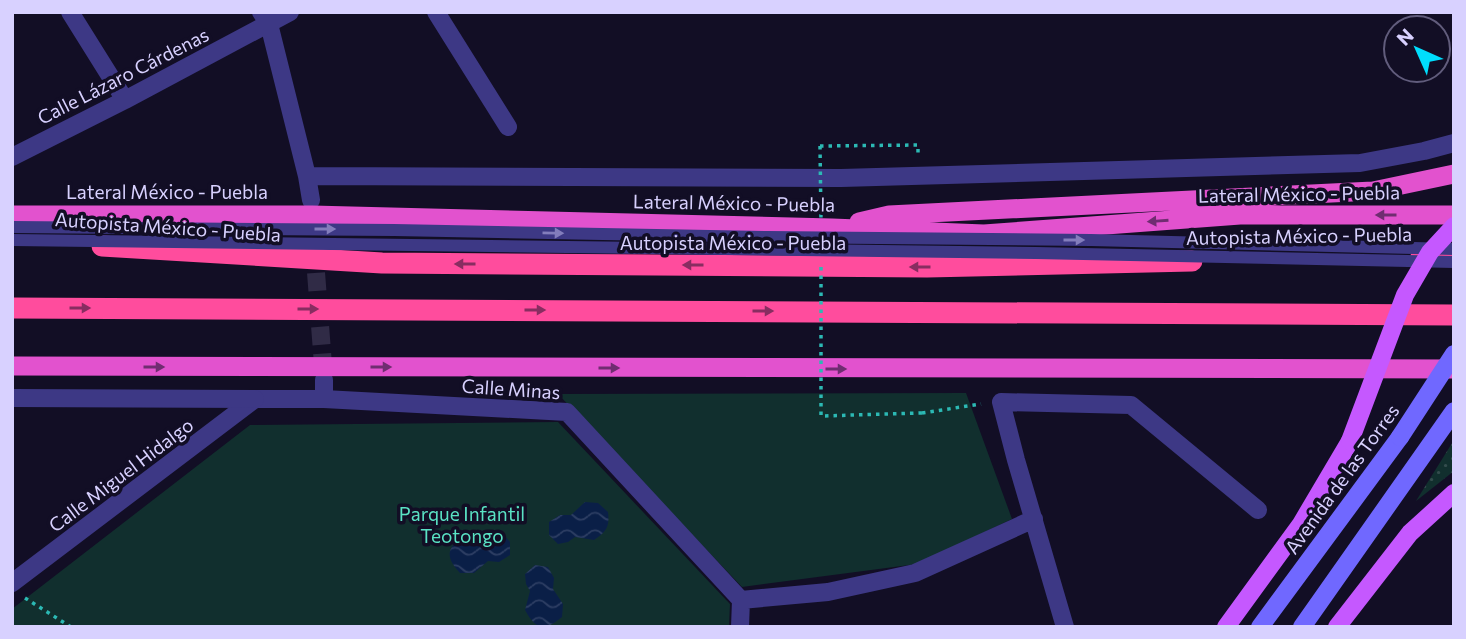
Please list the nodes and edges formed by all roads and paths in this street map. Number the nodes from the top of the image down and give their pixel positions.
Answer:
1 (70, 12) edge
2 (290, 12) edge
3 (436, 12) edge
4 (265, 18) edge
5 (125, 100) junction
6 (508, 127) dead end
7 (1454, 143) edge
8 (905, 155) dead end
9 (12, 157) edge
10 (1454, 174) edge
11 (307, 176) junction
12 (311, 200) dead end
13 (12, 215) edge
14 (1454, 215) edge
15 (1454, 226) edge
16 (12, 227) edge
17 (826, 227) junction
18 (12, 240) edge
19 (1454, 249) edge
20 (821, 254) dead end
21 (1454, 256) edge
22 (1454, 262) edge
23 (12, 308) edge
24 (1454, 315) edge
25 (1454, 354) edge
26 (12, 366) edge
27 (1454, 369) edge
28 (324, 380) tunnel mouth
29 (12, 398) edge
30 (255, 399) junction
31 (324, 400) junction
32 (1001, 402) junction
33 (1454, 411) edge
34 (1454, 493) edge
35 (1258, 510) dead end
36 (1034, 519) junction
37 (18, 590) edge
38 (741, 600) junction
39 (71, 627) edge
40 (740, 627) edge
41 (1065, 627) edge
42 (1226, 627) edge
43 (1260, 627) edge
44 (1302, 627) edge
45 (1337, 627) edge

1 - 5 street
2 - 4 street, Calle Lázaro Cárdenas
3 - 6 street
4 - 5 street, Calle Lázaro Cárdenas
4 - 11 street
5 - 9 street, Calle Lázaro Cárdenas
7 - 11 street
8 - 17 path, bridge
10 - 17 highway
11 - 12 street
13 - 17 highway, Lateral México - Puebla
14 -> 17 highway, Lateral México - Puebla
15 - 42 main road, bridge
16 -> 19 lane, bridge
21 -> 18 highway, Autopista México - Puebla
18 - 22 lane, bridge
20 - 32 path, bridge
23 -> 24 highway
25 - 43 main road, Avenida de las Torres, bridge
26 -> 27 highway
28 - 31 street
29 - 30 street, Calle Minas
30 - 31 street, Calle Minas
30 - 37 street, Calle Miguel Hidalgo
31 - 38 street, Calle Minas
32 - 35 street
32 - 36 street
33 - 44 main road
34 - 45 main road
36 - 38 street
36 - 41 street
37 - 39 path
38 - 40 street

